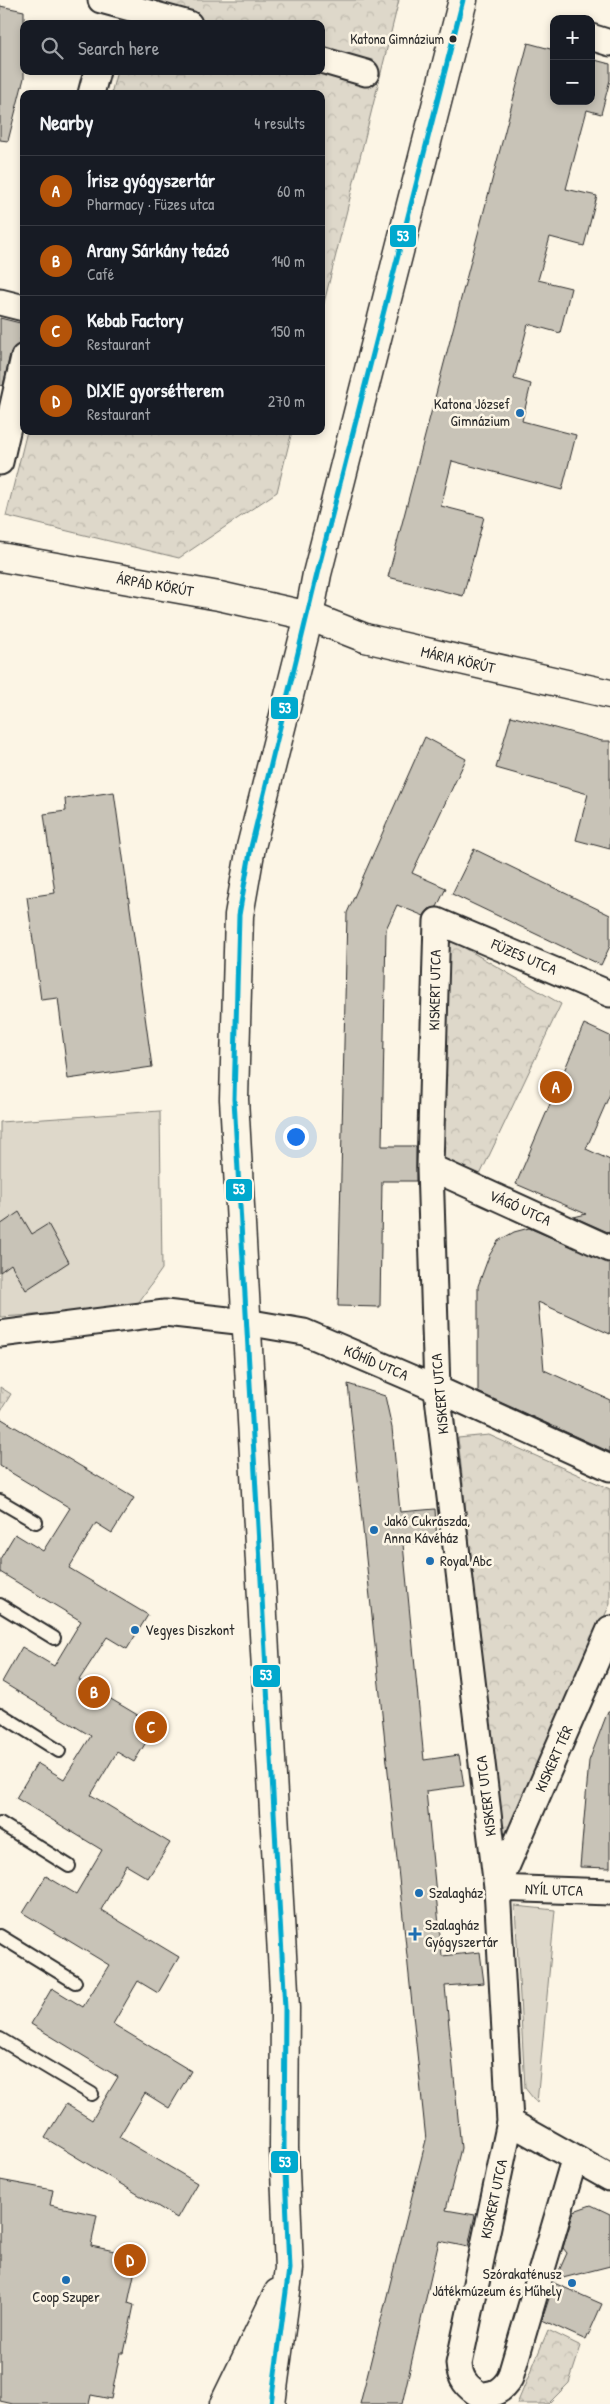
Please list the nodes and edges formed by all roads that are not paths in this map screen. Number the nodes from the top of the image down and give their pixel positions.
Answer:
1 (463, 0) edge
2 (110, 7) edge
3 (170, 20) edge
4 (595, 38) edge
5 (610, 43) edge
6 (325, 61) edge
7 (366, 73) dead end
8 (96, 75) edge
9 (92, 90) edge
10 (0, 302) edge
11 (20, 307) edge
12 (20, 374) edge
13 (0, 462) edge
14 (0, 557) edge
15 (309, 616) junction
16 (610, 694) edge
17 (437, 920) joint
18 (610, 994) edge
19 (430, 1167) junction
20 (610, 1249) edge
21 (246, 1322) junction
22 (0, 1334) edge
23 (437, 1389) junction
24 (610, 1468) edge
25 (0, 1501) edge
26 (36, 1522) dead end
27 (0, 1605) edge
28 (610, 1629) edge
29 (54, 1638) dead end
30 (0, 1714) edge
31 (59, 1751) dead end
32 (0, 1823) edge
33 (69, 1866) dead end
34 (497, 1888) junction
35 (610, 1892) edge
36 (0, 1936) edge
37 (75, 1982) dead end
38 (0, 2039) edge
39 (92, 2094) dead end
40 (510, 2122) junction
41 (574, 2160) junction
42 (610, 2178) edge
43 (289, 2269) junction
44 (224, 2404) edge
45 (247, 2404) edge
46 (270, 2404) edge
47 (289, 2404) edge

1 - 15 street
2 - 3 street
4 - 5 street
6 - 7 street
8 - 9 street
10 - 11 street
12 - 13 street
14 - 15 street, ÁRPÁD KÖRÚT
15 - 16 street, MÁRIA KÖRÚT
15 - 21 street
17 - 18 street, FÜZES UTCA
17 - 19 street, KISKERT UTCA
19 - 20 street, VÁGÓ UTCA
19 - 23 street, KISKERT UTCA
21 - 22 street, KŐHÍD UTCA
21 - 23 street, KŐHÍD UTCA
21 - 43 street
23 - 24 street, KŐHÍD UTCA
23 - 34 street, KISKERT UTCA
25 - 26 lane
27 - 29 lane
28 - 34 street, KISKERT TÉR
30 - 31 lane
32 - 33 lane
34 - 35 street, NYÍL UTCA
34 - 40 street, KISKERT UTCA
36 - 37 lane
38 - 39 lane
40 - 41 street
40 - 41 street, KISKERT UTCA
41 - 42 street
43 - 44 street
43 - 45 street
43 - 46 street
43 - 47 street

